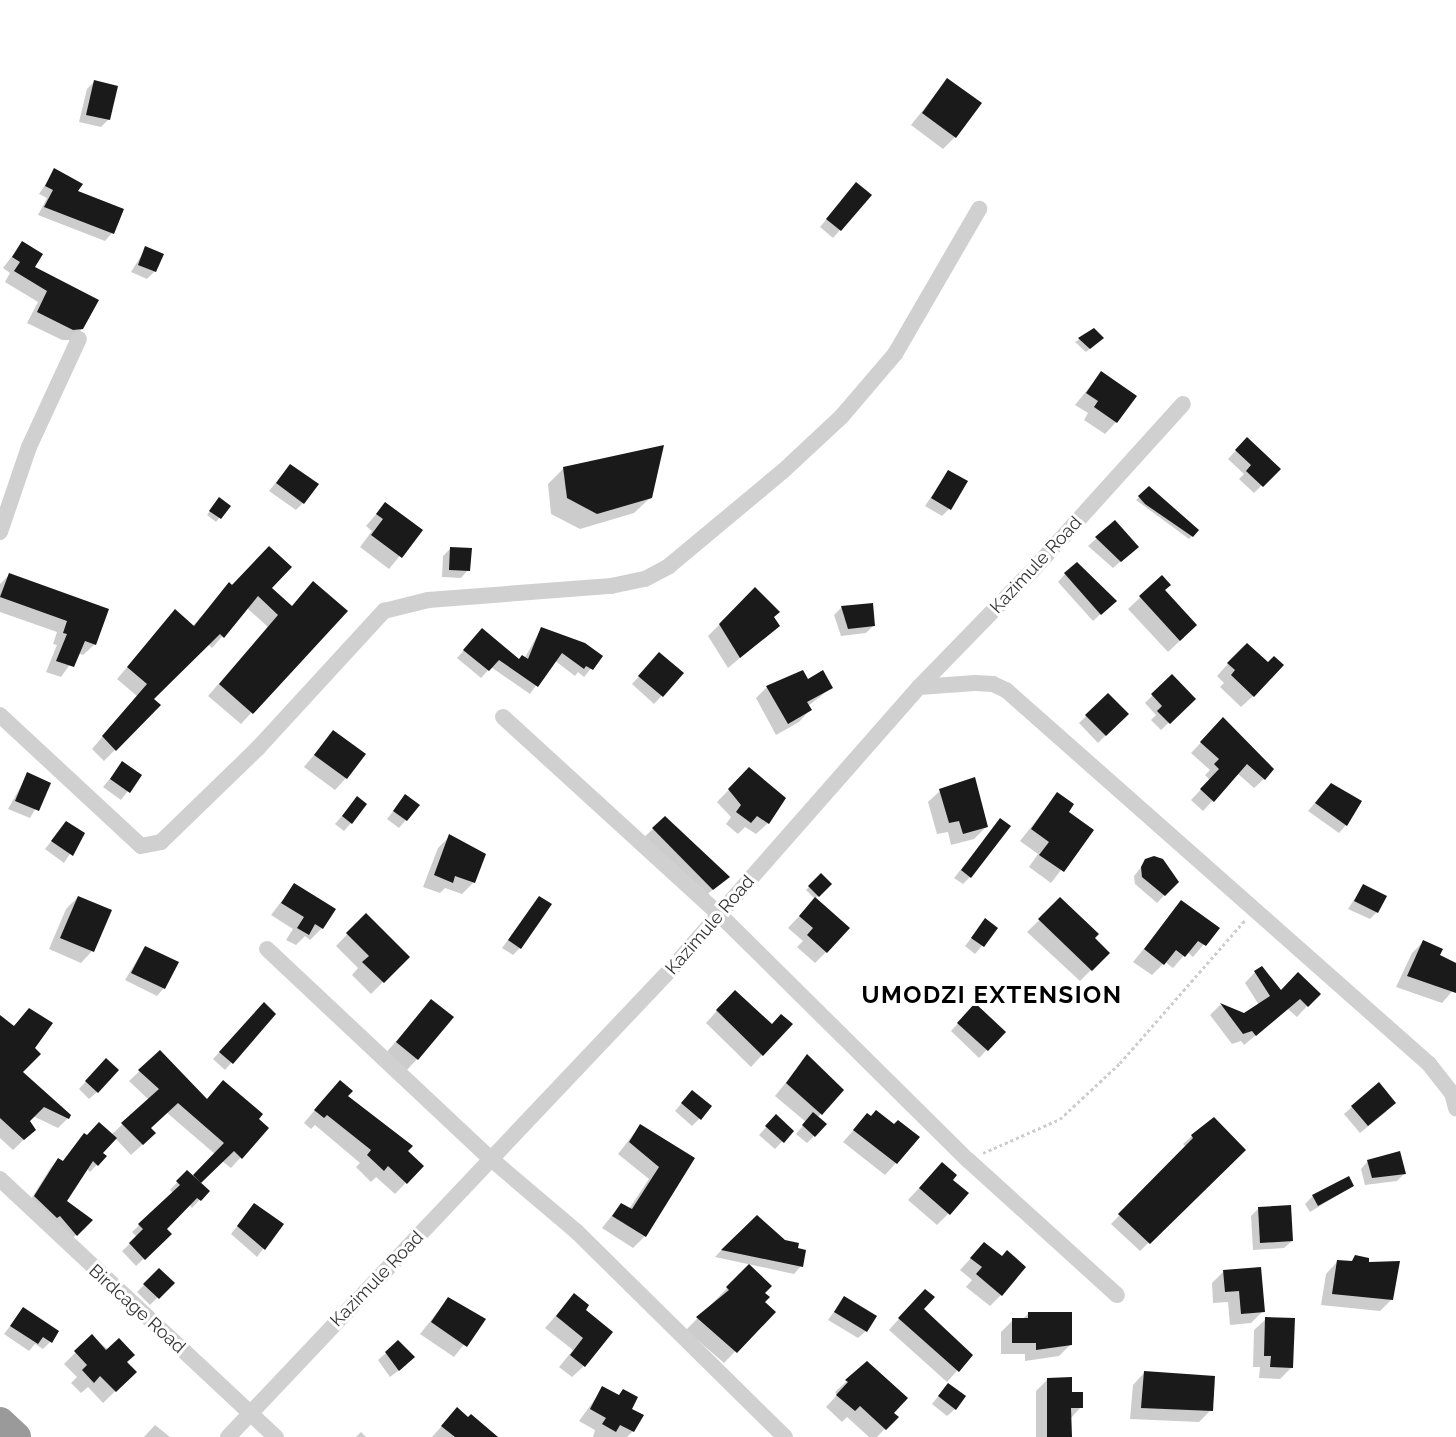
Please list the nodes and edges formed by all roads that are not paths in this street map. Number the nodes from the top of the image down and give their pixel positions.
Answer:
1 (980, 209) dead end
2 (78, 339) dead end
3 (1183, 404) dead end
4 (0, 532) edge
5 (920, 687) junction
6 (0, 715) edge
7 (503, 717) dead end
8 (719, 914) junction
9 (267, 950) dead end
10 (1456, 1108) edge
11 (491, 1159) junction
12 (0, 1179) edge
13 (1117, 1295) dead end
14 (250, 1412) junction
15 (228, 1437) edge
16 (276, 1437) edge
17 (785, 1437) edge

1 - 6 street
2 - 4 street
3 - 5 street, Kazimule Road
5 - 8 street, Kazimule Road
5 - 10 street
7 - 8 street
8 - 11 street, Kazimule Road
8 - 13 street
9 - 11 street
11 - 14 street, Kazimule Road
11 - 17 street
12 - 14 street, Birdcage Road
14 - 15 street, Kazimule Road
14 - 16 street, Birdcage Road

